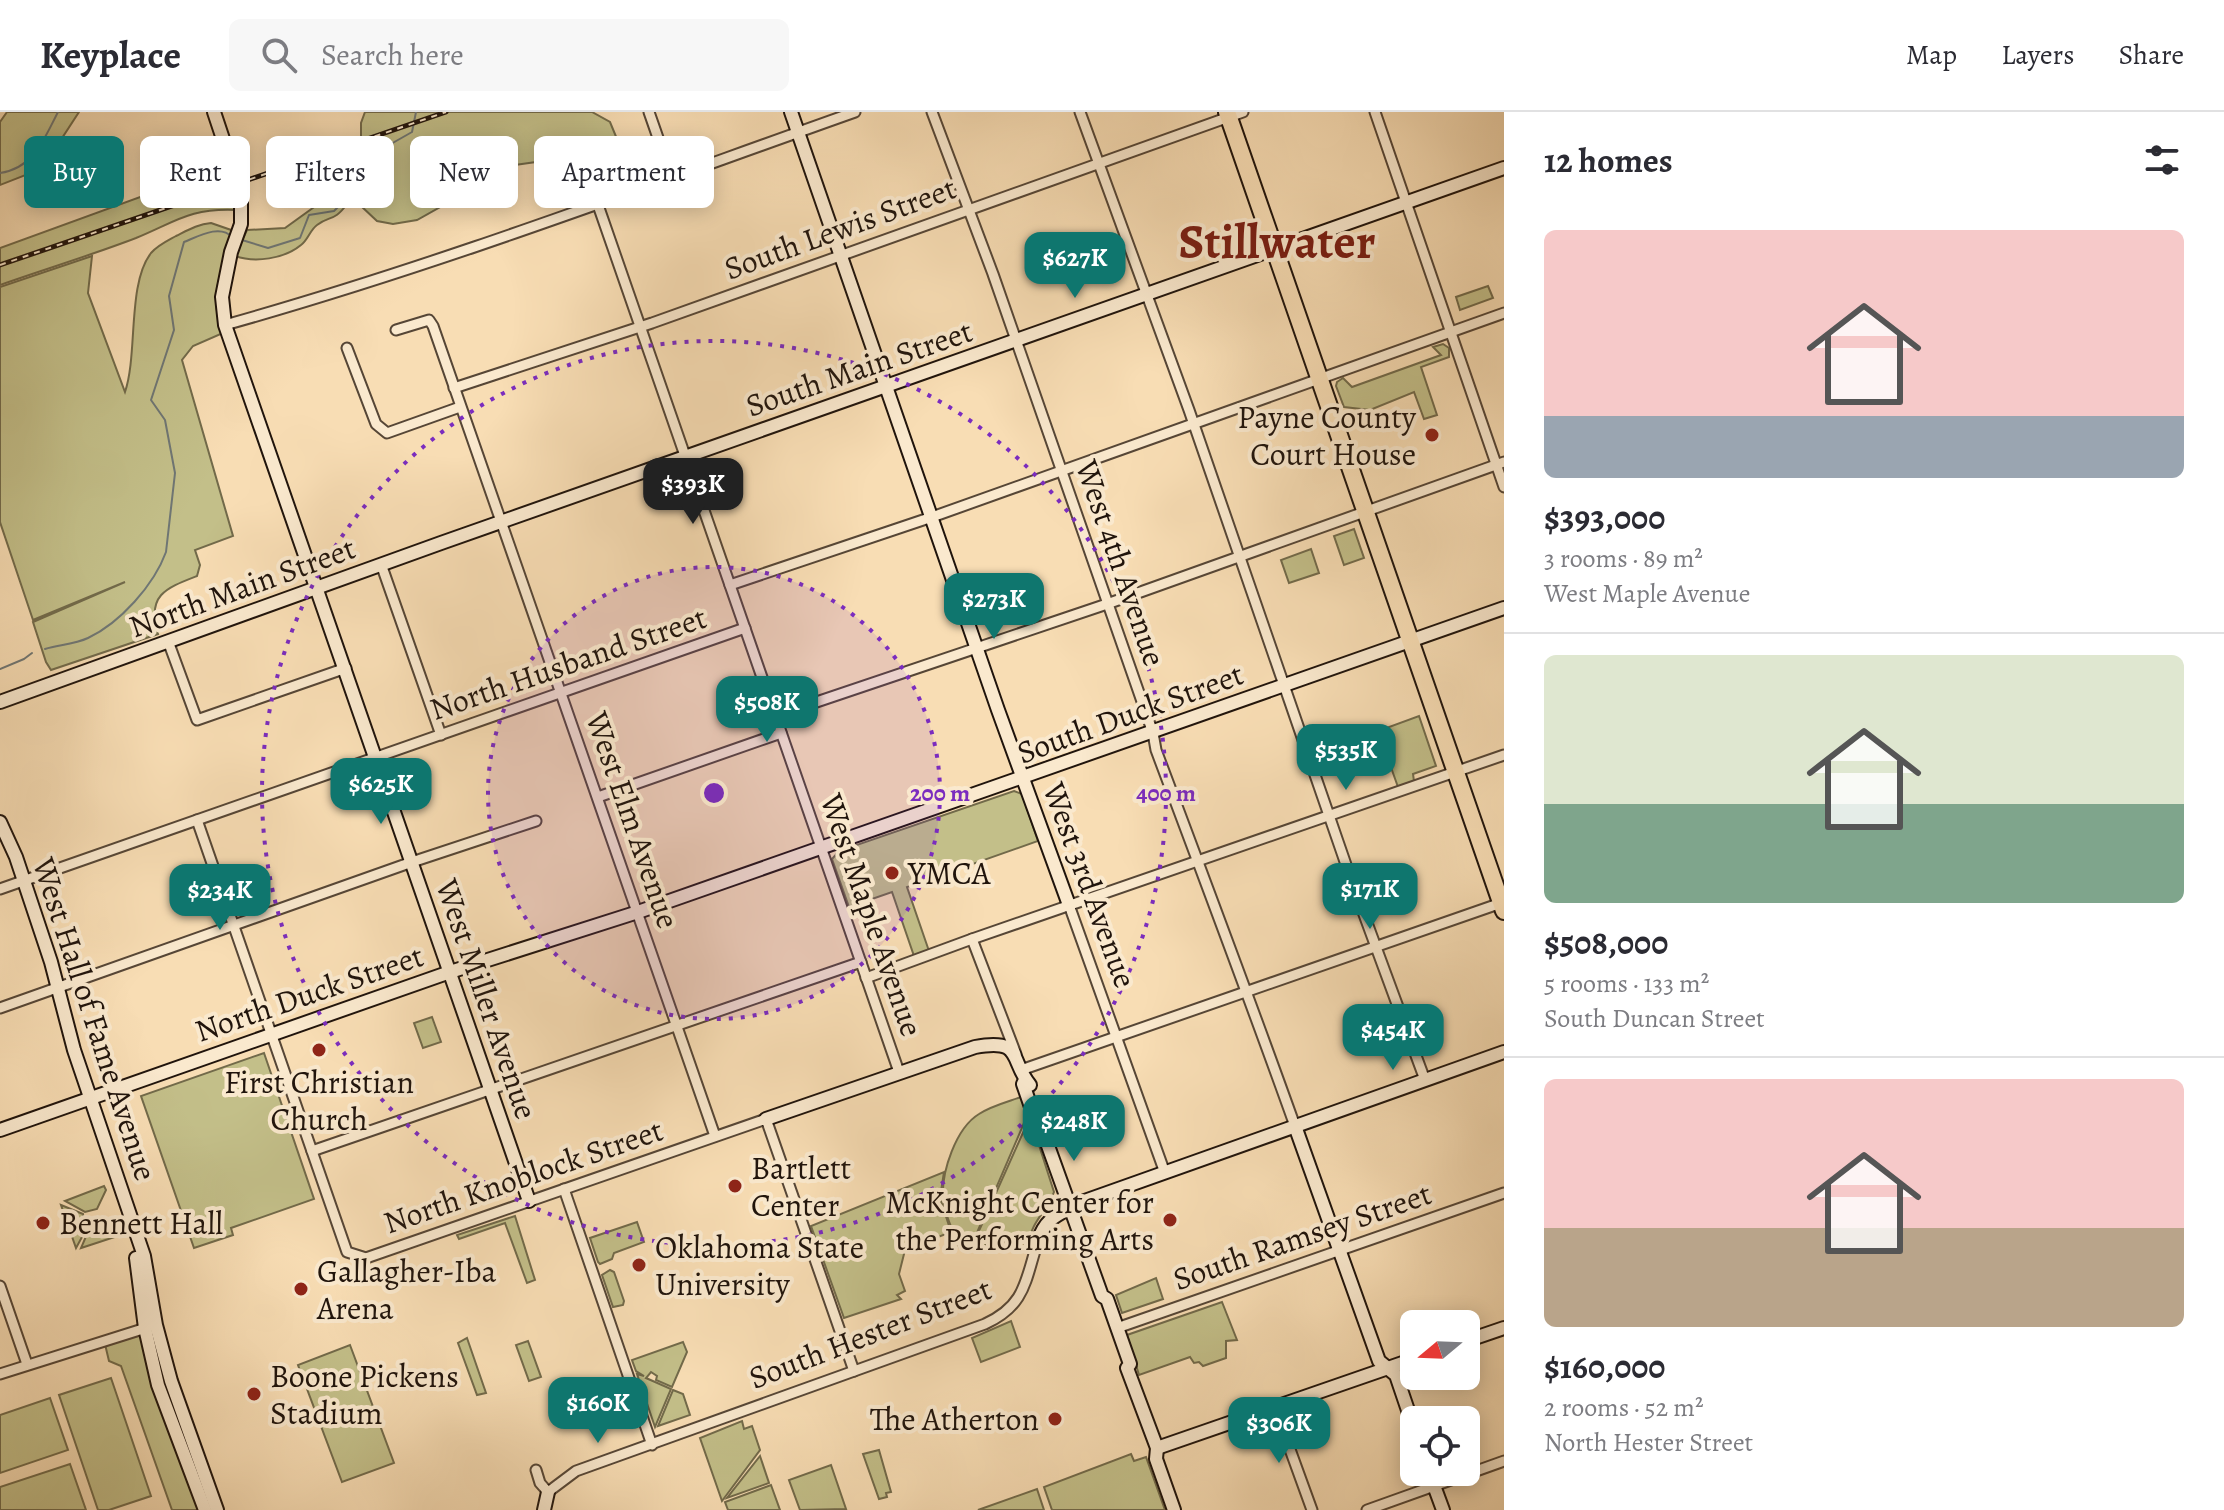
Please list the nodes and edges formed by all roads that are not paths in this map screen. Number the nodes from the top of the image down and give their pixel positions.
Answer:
1 (214, 112) edge
2 (649, 112) edge
3 (791, 112) edge
4 (855, 112) edge
5 (932, 112) edge
6 (1080, 112) edge
7 (1375, 112) edge
8 (1233, 114) edge
9 (798, 133) junction
10 (657, 136) edge
11 (714, 163) edge
12 (1099, 164) junction
13 (1504, 168) edge
14 (1406, 202) junction
15 (589, 208) edge
16 (599, 208) edge
17 (969, 209) junction
18 (1275, 248) junction
19 (838, 256) junction
20 (1146, 293) junction
21 (1504, 313) edge
22 (225, 325) junction
23 (640, 327) junction
24 (396, 330) dead end
25 (1451, 332) junction
26 (1016, 341) junction
27 (347, 348) dead end
28 (1320, 378) junction
29 (454, 388) junction
30 (887, 388) junction
31 (460, 407) junction
32 (1193, 423) junction
33 (686, 456) junction
34 (1500, 463) edge
35 (1061, 470) junction
36 (1504, 487) edge
37 (1365, 511) junction
38 (932, 517) junction
39 (502, 521) junction
40 (1239, 555) junction
41 (381, 564) junction
42 (730, 585) junction
43 (317, 588) junction
44 (1107, 604) junction
45 (1504, 608) edge
46 (745, 628) junction
47 (168, 641) junction
48 (1410, 642) junction
49 (978, 648) junction
50 (346, 668) junction
51 (1284, 686) junction
52 (562, 693) junction
53 (0, 702) edge
54 (775, 716) junction
55 (781, 733) junction
56 (1153, 733) junction
57 (441, 735) junction
58 (1504, 755) edge
59 (376, 758) junction
60 (1455, 773) junction
61 (1024, 778) junction
62 (598, 797) junction
63 (1330, 815) junction
64 (197, 820) junction
65 (536, 821) dead end
66 (0, 822) edge
67 (821, 849) junction
68 (1198, 861) junction
69 (412, 862) junction
70 (23, 881) junction
71 (0, 889) edge
72 (1069, 905) junction
73 (1503, 905) edge
74 (638, 912) junction
75 (235, 924) junction
76 (972, 939) junction
77 (1376, 946) junction
78 (861, 962) junction
79 (450, 972) junction
80 (866, 978) junction
81 (58, 987) junction
82 (1246, 991) junction
83 (0, 1008) edge
84 (677, 1026) junction
85 (273, 1034) junction
86 (1117, 1037) junction
87 (1504, 1052) edge
88 (1021, 1069) junction
89 (899, 1072) junction
90 (1425, 1080) junction
91 (491, 1090) junction
92 (90, 1098) junction
93 (766, 1119) junction
94 (1295, 1126) junction
95 (0, 1130) edge
96 (715, 1136) junction
97 (312, 1151) junction
98 (1165, 1173) junction
99 (564, 1189) junction
100 (1504, 1193) edge
101 (529, 1201) junction
102 (1070, 1208) junction
103 (1038, 1241) joint
104 (1340, 1250) junction
105 (0, 1286) edge
106 (1102, 1296) junction
107 (151, 1327) junction
108 (1117, 1328) junction
109 (1504, 1328) edge
110 (1480, 1336) edge
111 (27, 1364) junction
112 (1400, 1364) edge
113 (1127, 1368) junction
114 (1387, 1368) junction
115 (854, 1371) junction
116 (0, 1374) edge
117 (1407, 1406) edge
118 (1275, 1408) junction
119 (652, 1445) junction
120 (1158, 1451) junction
121 (1504, 1461) edge
122 (536, 1470) dead end
123 (1480, 1470) edge
124 (1434, 1486) joint
125 (548, 1492) junction
126 (205, 1510) edge
127 (217, 1510) edge
128 (544, 1510) edge
129 (1174, 1510) edge
130 (1181, 1510) edge
131 (1312, 1510) edge
132 (1367, 1510) edge
133 (1443, 1510) edge

1 - 22 main road, West Miller Avenue
2 - 10 street
3 - 9 main road, West 3rd Avenue
4 - 9 street
5 - 17 street, West 4th Avenue
6 - 12 street
7 - 14 street
8 - 12 street, South Lewis Street
8 - 18 highway
9 - 11 street
9 - 19 main road, West 3rd Avenue
12 - 17 street, South Lewis Street
12 - 20 street
13 - 14 main road, South Main Street
14 - 18 main road, South Main Street
14 - 25 street
15 - 22 street
16 - 23 street, West Maple Avenue
17 - 19 street, South Lewis Street
17 - 26 street, West 4th Avenue
18 - 20 main road, South Main Street
18 - 28 highway
19 - 23 street, South Lewis Street
19 - 30 main road, West 3rd Avenue
20 - 26 main road, South Main Street
20 - 32 street
21 - 25 street
22 - 43 main road, West Miller Avenue
23 - 29 street, South Lewis Street
23 - 33 street, West Maple Avenue
24 - 29 street, West Elm Avenue
25 - 28 street
25 - 34 street
26 - 30 main road, South Main Street
26 - 35 street, West 4th Avenue
27 - 31 street
28 - 32 street
28 - 37 highway
29 - 31 street, West Elm Avenue
30 - 33 main road, South Main Street
30 - 38 main road, West 3rd Avenue
31 - 39 street, West Elm Avenue
32 - 35 street
32 - 40 street
33 - 39 main road, South Main Street
33 - 42 street, West Maple Avenue
34 - 36 street
34 - 37 street
35 - 38 street
35 - 44 street, West 4th Avenue
37 - 40 street
37 - 48 highway
38 - 42 street
38 - 49 main road, West 3rd Avenue
39 - 41 main road, North Main Street
39 - 52 street, West Elm Avenue
40 - 44 street
40 - 51 street
41 - 43 main road, North Main Street
41 - 57 street
42 - 46 street, West Maple Avenue
43 - 47 main road, North Main Street
43 - 50 main road, West Miller Avenue
44 - 49 street
44 - 56 street, West 4th Avenue
45 - 48 main road, South Duck Street
46 - 52 street, North Husband Street
46 - 54 street, West Maple Avenue
47 - 50 street
47 - 53 main road, North Main Street
48 - 51 main road, South Duck Street
48 - 60 highway
49 - 54 street
49 - 61 main road, West 3rd Avenue
50 - 59 main road, West Miller Avenue
51 - 56 main road, South Duck Street
51 - 63 street
52 - 57 street, North Husband Street
52 - 62 street, West Elm Avenue
54 - 55 street, West Maple Avenue
55 - 62 street
55 - 67 street, West Maple Avenue
56 - 61 main road, South Duck Street
56 - 68 street, West 4th Avenue
57 - 59 street, North Husband Street
58 - 60 street
59 - 64 street, North Husband Street
59 - 69 main road, West Miller Avenue
60 - 63 street
60 - 73 highway
61 - 67 main road, South Duck Street
61 - 72 main road, West 3rd Avenue
62 - 74 street, West Elm Avenue
63 - 68 street
63 - 77 street
64 - 70 street, North Husband Street
64 - 75 street
65 - 69 street
66 - 70 main road, West Hall of Fame Avenue
67 - 74 main road, South Duck Street
67 - 78 street, West Maple Avenue
68 - 72 street
68 - 82 street, West 4th Avenue
69 - 75 street
69 - 79 main road, West Miller Avenue
70 - 71 street, North Husband Street
70 - 81 main road, West Hall of Fame Avenue
72 - 76 street
72 - 86 street, West 3rd Avenue
73 - 77 street
74 - 79 main road, North Duck Street
74 - 84 street, West Elm Avenue
75 - 81 street
75 - 85 street
76 - 80 street
76 - 88 street
77 - 82 street
77 - 90 street
78 - 80 street, West Maple Avenue
78 - 84 street
79 - 85 main road, North Duck Street
79 - 91 main road, West Miller Avenue
80 - 89 street, West Maple Avenue
81 - 83 street
81 - 92 main road, West Hall of Fame Avenue
82 - 86 street
82 - 94 street, West 4th Avenue
84 - 91 street
84 - 96 street, West Elm Avenue
85 - 92 main road, North Duck Street
85 - 97 street
86 - 88 street
86 - 98 street, West 3rd Avenue
87 - 90 main road, South Hester Street
88 - 89 main road
88 - 102 main road
89 - 93 main road
90 - 94 main road, South Hester Street
91 - 97 street
91 - 101 main road, West Miller Avenue
92 - 95 main road, North Duck Street
92 - 107 main road, West Hall of Fame Avenue
93 - 96 street, North Knoblock Street
93 - 115 street
94 - 98 main road, South Hester Street
94 - 104 main road, West 4th Avenue
96 - 99 street, North Knoblock Street
97 - 101 street, North Knoblock Street
98 - 102 main road, South Hester Street
99 - 101 street, North Knoblock Street
99 - 119 street
100 - 104 street, South Ramsey Street
102 - 103 main road, South Hester Street
102 - 106 main road
103 - 115 street, South Hester Street
104 - 108 street, South Ramsey Street
104 - 114 main road, West 4th Avenue
105 - 111 street
106 - 108 main road
106 - 113 main road
107 - 111 street
107 - 126 main road, West Hall of Fame Avenue
107 - 127 main road, West Hall of Fame Avenue
108 - 113 main road
109 - 110 main road
111 - 116 street
112 - 114 main road
113 - 120 main road
114 - 117 main road, West 4th Avenue
114 - 118 main road
115 - 119 street, South Hester Street
118 - 120 main road
118 - 131 street
119 - 125 street, South Hester Street
120 - 129 main road
120 - 130 main road
121 - 123 street
122 - 125 street
124 - 132 street
124 - 133 main road
125 - 128 main road

